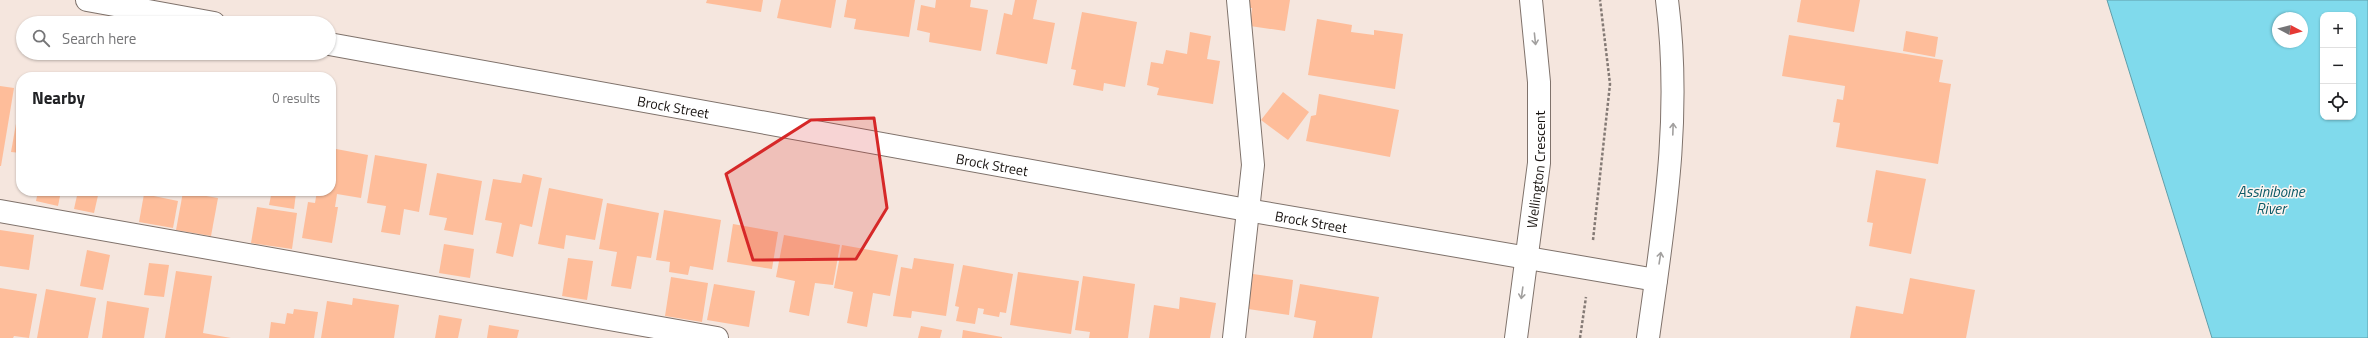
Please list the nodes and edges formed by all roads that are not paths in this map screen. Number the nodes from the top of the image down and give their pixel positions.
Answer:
1 (87, 0) edge
2 (1238, 0) edge
3 (1531, 0) edge
4 (1666, 0) edge
5 (175, 16) edge
6 (336, 45) edge
7 (0, 210) edge
8 (1247, 210) junction
9 (1527, 260) junction
10 (1656, 280) junction
11 (717, 338) edge
12 (1234, 338) edge
13 (1516, 338) edge
14 (1648, 338) edge

1 - 5 street
2 - 8 street
3 -> 9 street, Wellington Crescent
10 -> 4 street
6 - 8 street, Brock Street
7 - 11 street
8 - 9 street, Brock Street
8 - 12 street
9 - 10 street, Brock Street
9 -> 13 street, Wellington Crescent
10 - 14 street

